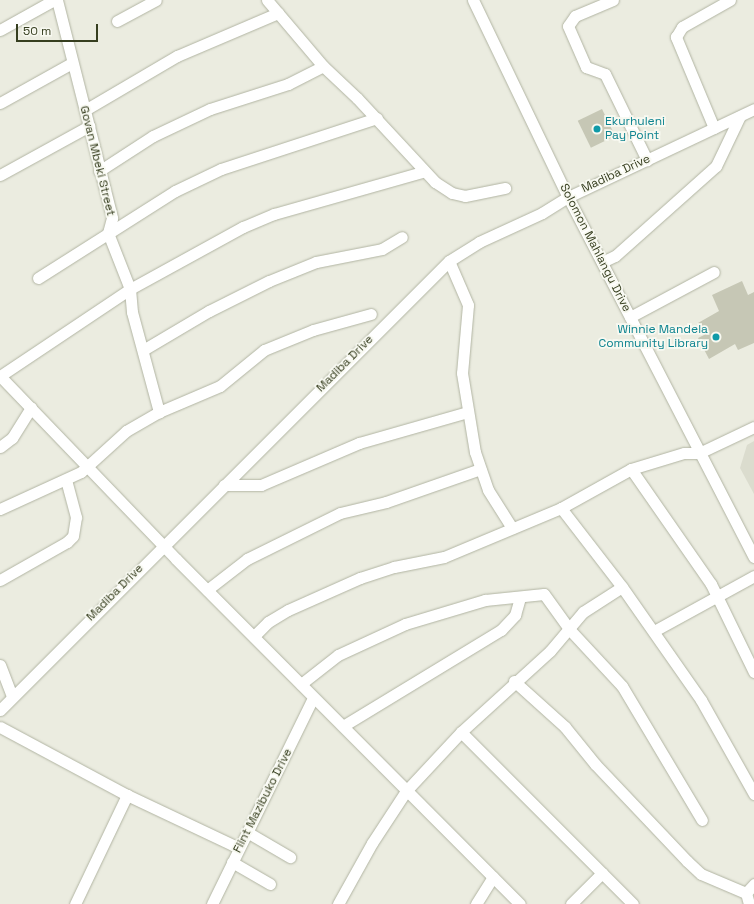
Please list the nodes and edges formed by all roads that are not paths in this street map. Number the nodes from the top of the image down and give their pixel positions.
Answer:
1 (55, 0) edge
2 (156, 0) edge
3 (267, 0) edge
4 (473, 0) edge
5 (613, 0) edge
6 (730, 0) edge
7 (278, 13) junction
8 (117, 21) dead end
9 (0, 30) edge
10 (72, 63) junction
11 (322, 66) junction
12 (0, 103) edge
13 (754, 109) edge
14 (85, 110) junction
15 (740, 116) junction
16 (377, 118) junction
17 (89, 126) junction
18 (714, 128) junction
19 (647, 160) junction
20 (99, 171) junction
21 (422, 172) junction
22 (0, 175) edge
23 (505, 188) dead end
24 (568, 197) junction
25 (108, 232) junction
26 (402, 238) dead end
27 (449, 261) junction
28 (602, 262) junction
29 (714, 272) dead end
30 (38, 278) dead end
31 (130, 289) junction
32 (371, 314) dead end
33 (630, 317) junction
34 (143, 350) junction
35 (0, 376) edge
36 (31, 408) junction
37 (159, 412) junction
38 (468, 412) junction
39 (754, 426) edge
40 (0, 447) edge
41 (700, 454) junction
42 (88, 466) junction
43 (480, 469) junction
44 (631, 469) junction
45 (66, 480) junction
46 (224, 485) junction
47 (561, 508) junction
48 (0, 509) edge
49 (512, 528) junction
50 (163, 546) junction
51 (754, 557) edge
52 (754, 576) edge
53 (0, 580) edge
54 (622, 587) junction
55 (207, 590) junction
56 (718, 594) junction
57 (520, 598) junction
58 (570, 630) junction
59 (654, 631) junction
60 (254, 636) junction
61 (0, 666) edge
62 (754, 672) edge
63 (514, 682) junction
64 (300, 684) junction
65 (12, 696) junction
66 (313, 698) junction
67 (0, 710) edge
68 (343, 726) junction
69 (0, 727) edge
70 (461, 732) junction
71 (406, 791) junction
72 (754, 794) edge
73 (127, 795) junction
74 (702, 820) dead end
75 (247, 832) junction
76 (239, 848) junction
77 (290, 857) dead end
78 (232, 862) junction
79 (602, 873) junction
80 (493, 876) junction
81 (270, 884) dead end
82 (754, 884) edge
83 (748, 899) edge
84 (74, 904) edge
85 (212, 904) edge
86 (338, 904) edge
87 (476, 904) edge
88 (520, 904) edge
89 (571, 904) edge
90 (633, 904) edge

1 - 9 street
1 - 10 street, Govan Mbeki Street
2 - 8 street
3 - 7 street
4 - 24 street, Solomon Mahlangu Drive
5 - 19 street
6 - 18 street
7 - 11 street
7 - 14 street
10 - 12 street
10 - 14 street, Govan Mbeki Street
11 - 16 street
11 - 20 street
13 - 15 street, Madiba Drive
14 - 17 street, Govan Mbeki Street
15 - 18 street, Madiba Drive
15 - 28 street
16 - 21 street
16 - 25 street
17 - 20 street, Govan Mbeki Street
17 - 22 street
18 - 19 street, Madiba Drive
19 - 24 street, Madiba Drive
20 - 25 street, Govan Mbeki Street
21 - 23 street
21 - 31 street
24 - 27 street, Madiba Drive
24 - 28 street, Solomon Mahlangu Drive
25 - 30 street
25 - 31 street, Govan Mbeki Street
26 - 34 street
27 - 38 street
27 - 46 street, Madiba Drive
28 - 33 street, Solomon Mahlangu Drive
29 - 33 street
31 - 34 street, Govan Mbeki Street
31 - 35 street
32 - 37 street
33 - 41 street, Solomon Mahlangu Drive
34 - 37 street, Govan Mbeki Street
35 - 36 street
36 - 40 street
36 - 42 street
37 - 42 street
38 - 43 street
38 - 46 street
39 - 41 street
41 - 44 street
41 - 51 street, Solomon Mahlangu Drive
42 - 45 street
42 - 50 street
43 - 49 street
43 - 55 street
44 - 47 street
44 - 56 street
45 - 48 street
45 - 53 street
46 - 50 street, Madiba Drive
47 - 49 street
47 - 54 street
49 - 60 street
50 - 55 street
50 - 65 street, Madiba Drive
52 - 56 street
54 - 58 street
54 - 59 street
55 - 60 street
56 - 59 street
56 - 62 street
57 - 58 street
57 - 64 street
57 - 68 street
58 - 63 street
58 - 74 street
59 - 72 street
60 - 64 street
61 - 65 street
63 - 70 street
63 - 83 street
64 - 66 street
65 - 67 street, Madiba Drive
66 - 68 street
66 - 75 street, Flint Mazibuko Drive
68 - 71 street
69 - 73 street
70 - 71 street
70 - 79 street
71 - 80 street
71 - 86 street
73 - 76 street
73 - 84 street
75 - 76 street, Flint Mazibuko Drive
75 - 77 street
76 - 78 street, Flint Mazibuko Drive
78 - 81 street
78 - 85 street, Flint Mazibuko Drive
79 - 89 street
79 - 90 street
80 - 87 street
80 - 88 street
82 - 83 street

